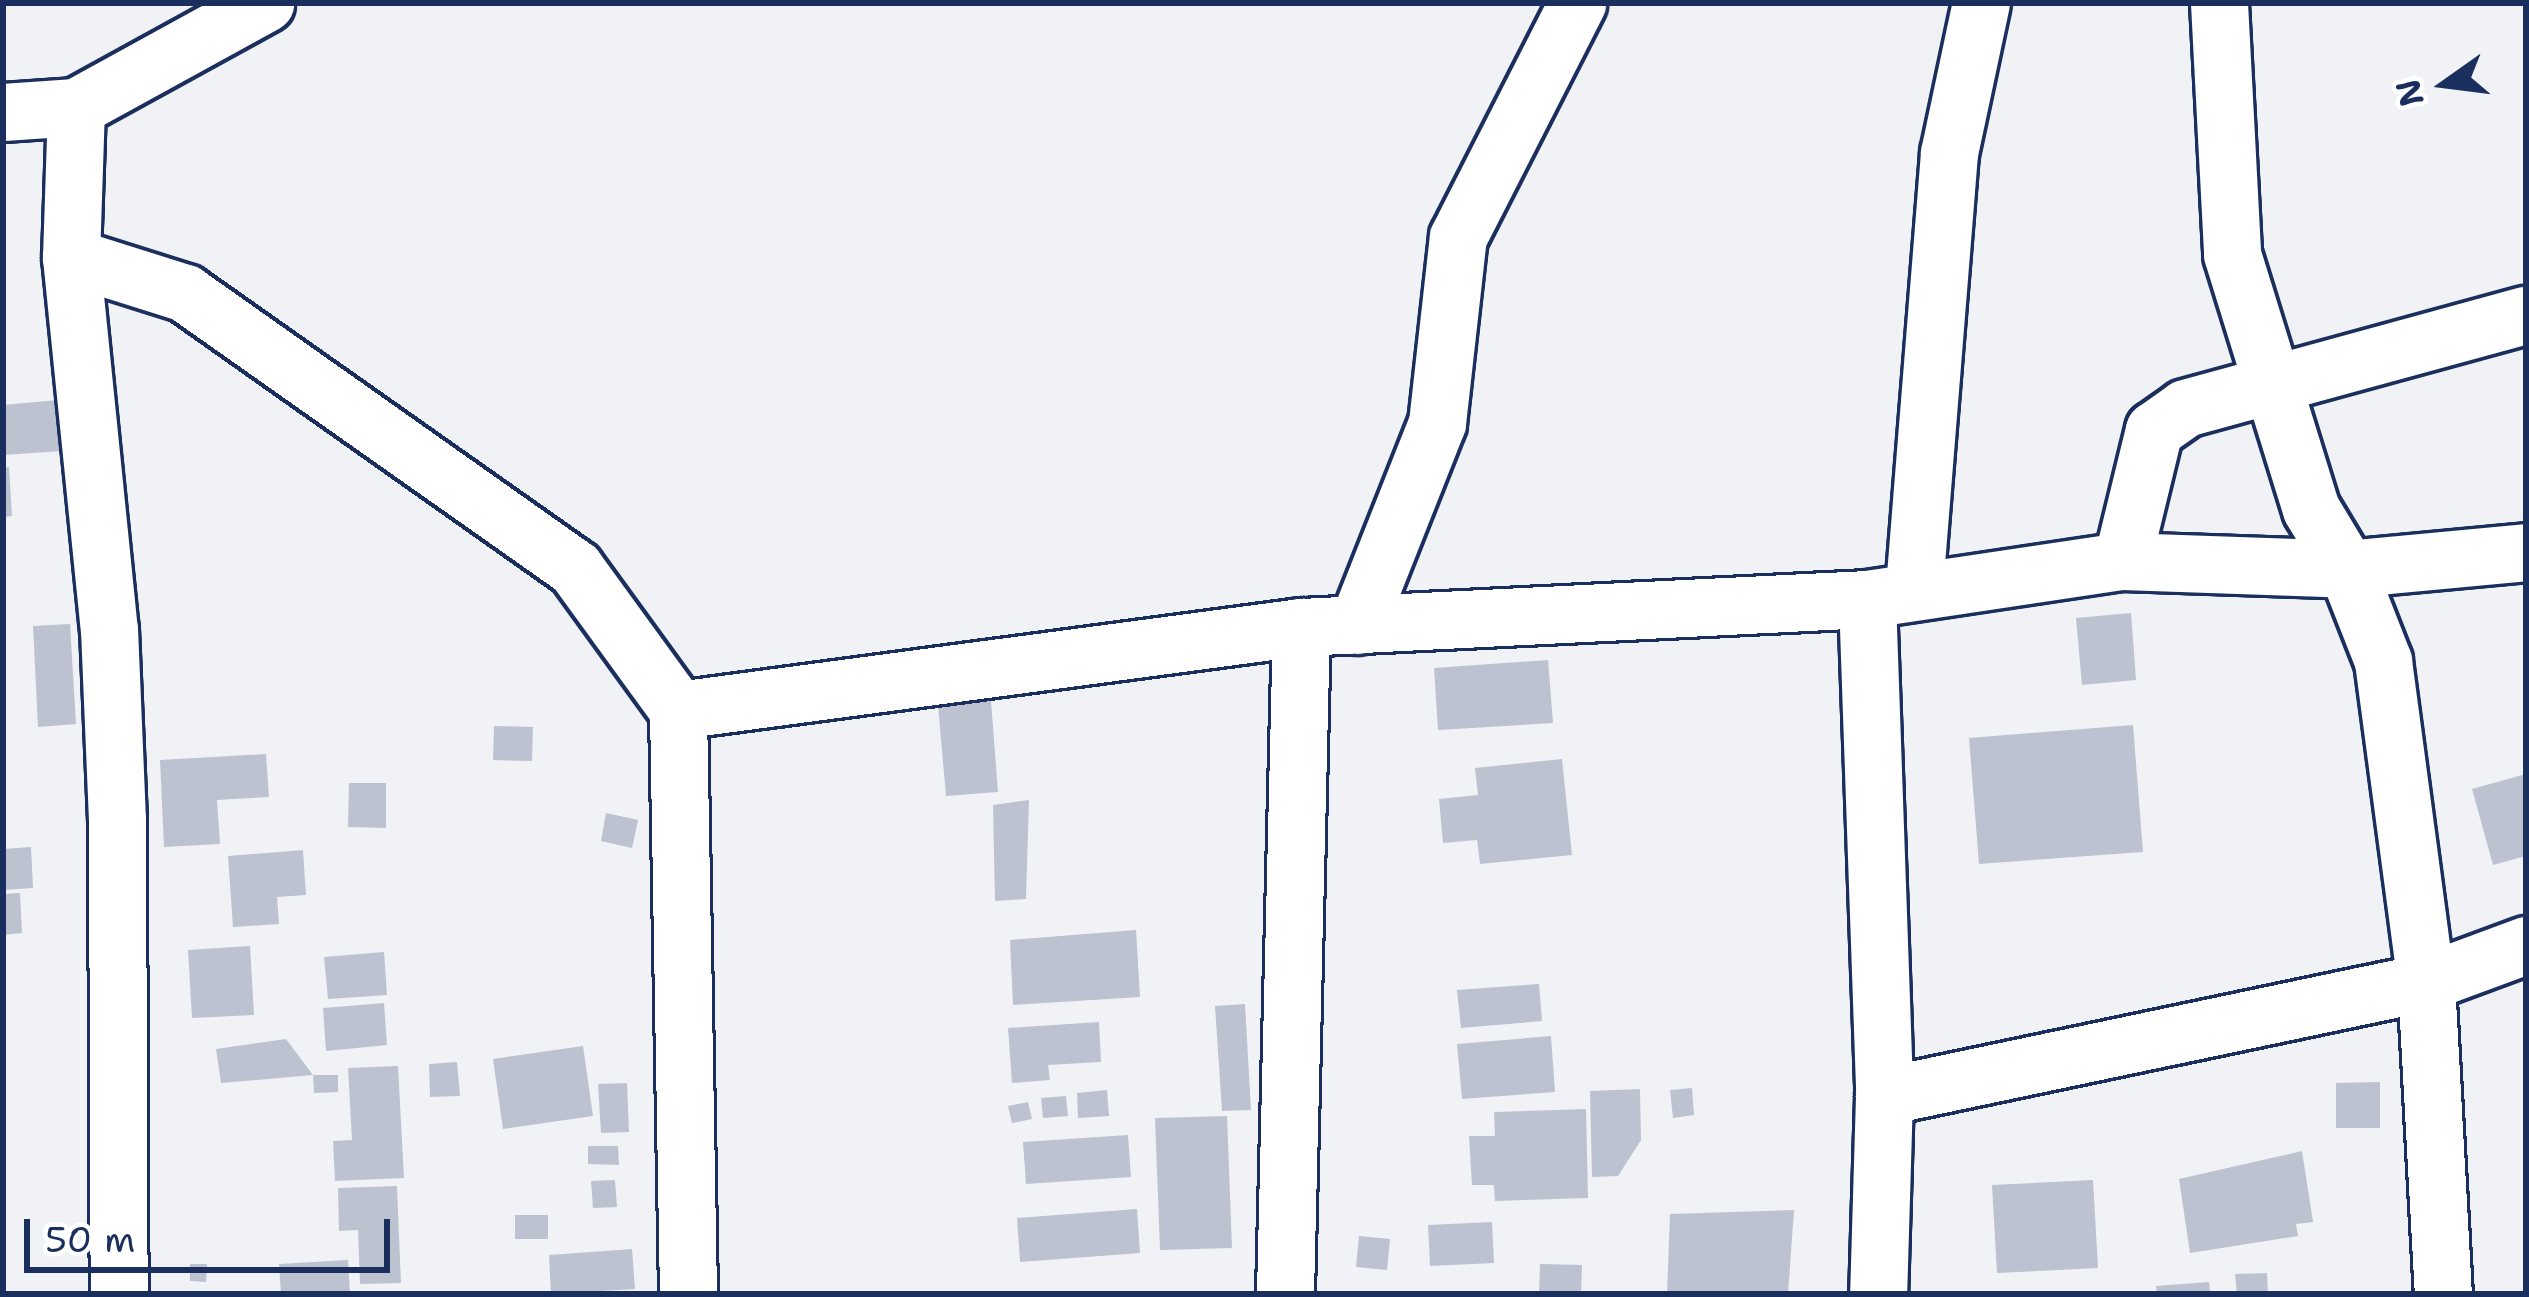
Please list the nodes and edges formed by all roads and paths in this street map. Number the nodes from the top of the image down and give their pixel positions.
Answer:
1 (266, 3) edge
2 (1577, 3) edge
3 (1981, 3) edge
4 (2219, 3) edge
5 (76, 107) junction
6 (3, 112) edge
7 (71, 257) junction
8 (2526, 315) edge
9 (2270, 381) junction
10 (2526, 552) edge
11 (2122, 561) junction
12 (2347, 569) junction
13 (1890, 594) junction
14 (1357, 625) junction
15 (1300, 627) junction
16 (678, 710) junction
17 (2526, 945) edge
18 (2426, 982) junction
19 (1884, 1096) junction
20 (119, 1294) edge
21 (688, 1294) edge
22 (1285, 1294) edge
23 (1878, 1294) edge
24 (2443, 1294) edge

1 - 5 street
2 - 14 street
3 - 13 street
4 - 9 street
5 - 6 street
5 - 7 street
7 - 16 street
7 - 20 street
8 - 9 street
9 - 11 street
9 - 12 street
10 - 12 street
11 - 12 street
11 - 13 street
12 - 18 street
13 - 14 street
13 - 19 street
14 - 15 street
15 - 16 street
15 - 22 street
16 - 21 street
17 - 18 street
18 - 19 street
18 - 24 street
19 - 23 street

